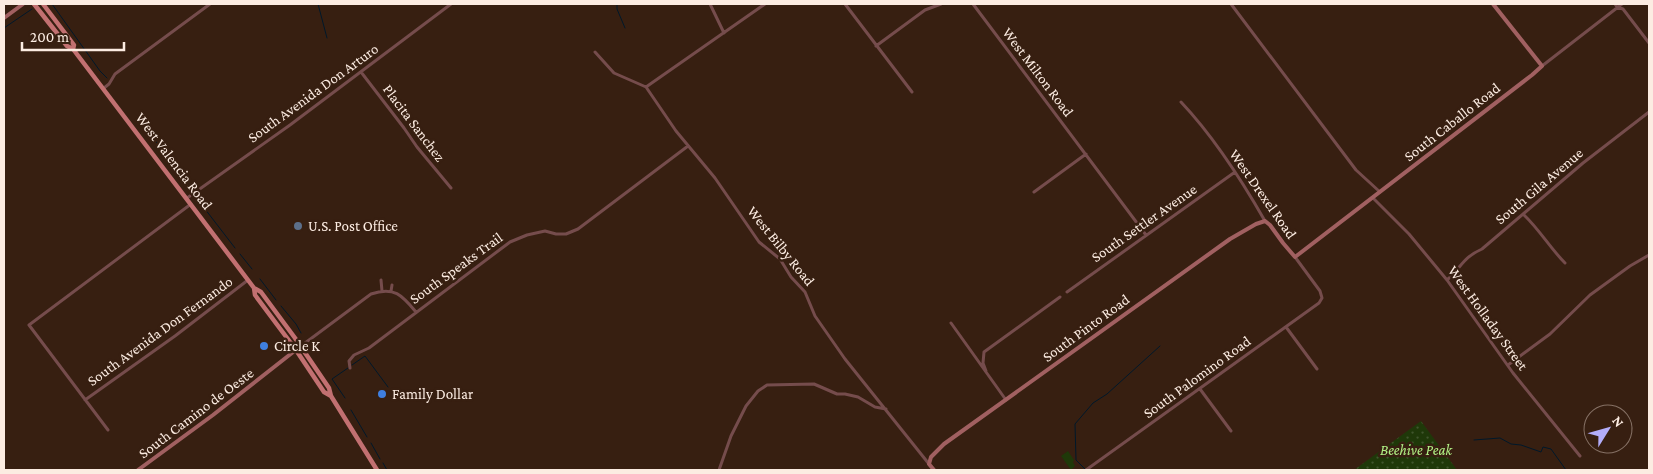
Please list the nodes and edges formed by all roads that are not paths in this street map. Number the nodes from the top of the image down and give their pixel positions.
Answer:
1 (23, 4) edge
2 (34, 4) edge
3 (43, 4) edge
4 (210, 4) edge
5 (451, 4) edge
6 (710, 4) edge
7 (765, 4) edge
8 (845, 4) edge
9 (941, 4) edge
10 (973, 4) edge
11 (1231, 4) edge
12 (1493, 4) edge
13 (1622, 4) edge
14 (1616, 6) edge
15 (4, 18) edge
16 (724, 33) junction
17 (1649, 43) edge
18 (876, 46) junction
19 (73, 49) junction
20 (595, 52) dead end
21 (1542, 66) junction
22 (361, 72) junction
23 (104, 88) junction
24 (646, 88) junction
25 (912, 92) dead end
26 (1181, 102) dead end
27 (1649, 112) edge
28 (688, 146) junction
29 (1086, 154) junction
30 (1235, 172) junction
31 (451, 188) dead end
32 (1034, 192) dead end
33 (1380, 192) junction
34 (186, 198) junction
35 (1374, 198) junction
36 (191, 204) junction
37 (1524, 215) junction
38 (1265, 221) junction
39 (1146, 234) junction
40 (1649, 255) edge
41 (1295, 257) junction
42 (1566, 263) dead end
43 (248, 280) junction
44 (382, 280) dead end
45 (1447, 280) junction
46 (392, 285) dead end
47 (254, 288) junction
48 (382, 291) junction
49 (391, 291) junction
50 (1067, 292) dead end
51 (1060, 297) dead end
52 (1322, 300) joint
53 (416, 312) junction
54 (951, 323) dead end
55 (1286, 327) junction
56 (301, 346) junction
57 (296, 350) junction
58 (1508, 365) junction
59 (350, 368) dead end
60 (1317, 369) dead end
61 (986, 371) junction
62 (1200, 389) junction
63 (331, 396) junction
64 (85, 400) junction
65 (1006, 400) junction
66 (887, 410) junction
67 (108, 430) dead end
68 (1231, 431) dead end
69 (1580, 456) dead end
70 (929, 464) junction
71 (138, 470) edge
72 (377, 470) edge
73 (719, 470) edge
74 (934, 470) edge
75 (1086, 470) edge

1 - 15 street
2 - 19 main road, West Valencia Road
3 - 19 main road, West Valencia Road
4 - 23 street
5 - 22 street, South Avenida Don Arturo
6 - 16 street
7 - 16 street
8 - 18 street
9 - 18 street
10 - 29 street, West Milton Road
11 - 33 street
12 - 21 street
13 - 14 street, South Caballo Road
14 - 17 street
14 - 21 street, South Caballo Road
16 - 24 street
18 - 25 street
19 - 23 main road, West Valencia Road
20 - 24 street, West Bilby Road
21 - 33 street, South Caballo Road
22 - 31 street, Placita Sanchez
22 - 34 street, South Avenida Don Arturo
23 - 34 main road, West Valencia Road
24 - 28 street, West Bilby Road
26 - 30 street, West Drexel Road
27 - 37 street, South Gila Avenue
28 - 53 street, South Speaks Trail
28 - 66 street, West Bilby Road
29 - 32 street
29 - 39 street, West Milton Road
30 - 38 street, West Drexel Road
30 - 39 street, South Settler Avenue
33 - 35 street, South Caballo Road
34 - 36 main road, West Valencia Road
35 - 41 street, South Caballo Road
35 - 45 street, West Holladay Street
36 - 43 main road, West Valencia Road
36 - 64 street
37 - 42 street
37 - 45 street, South Gila Avenue
38 - 41 street, West Drexel Road
38 - 65 street, South Pinto Road
39 - 50 street, South Settler Avenue
40 - 58 street
41 - 52 street, West Drexel Road
43 - 47 main road, West Valencia Road
43 - 64 street, South Avenida Don Fernando
44 - 48 street
45 - 58 street, West Holladay Street
46 - 49 street
47 - 56 main road, West Valencia Road
47 - 57 main road, West Valencia Road
48 - 49 street, South Camino de Oeste
48 - 56 street, South Camino de Oeste
49 - 53 street
51 - 61 street
52 - 55 street, South Palomino Road
53 - 59 street, South Speaks Trail
54 - 61 street
55 - 60 street
55 - 62 street, South Palomino Road
56 - 57 street, South Camino de Oeste
56 - 63 main road, West Valencia Road
57 - 63 main road, West Valencia Road
57 - 71 street, South Camino de Oeste
58 - 69 street, West Holladay Street
61 - 65 street
62 - 68 street
62 - 75 street, South Palomino Road
63 - 72 main road, West Valencia Road
64 - 67 street
65 - 70 street, South Pinto Road
66 - 70 street, West Bilby Road
66 - 73 street
70 - 74 street, West Bilby Road

